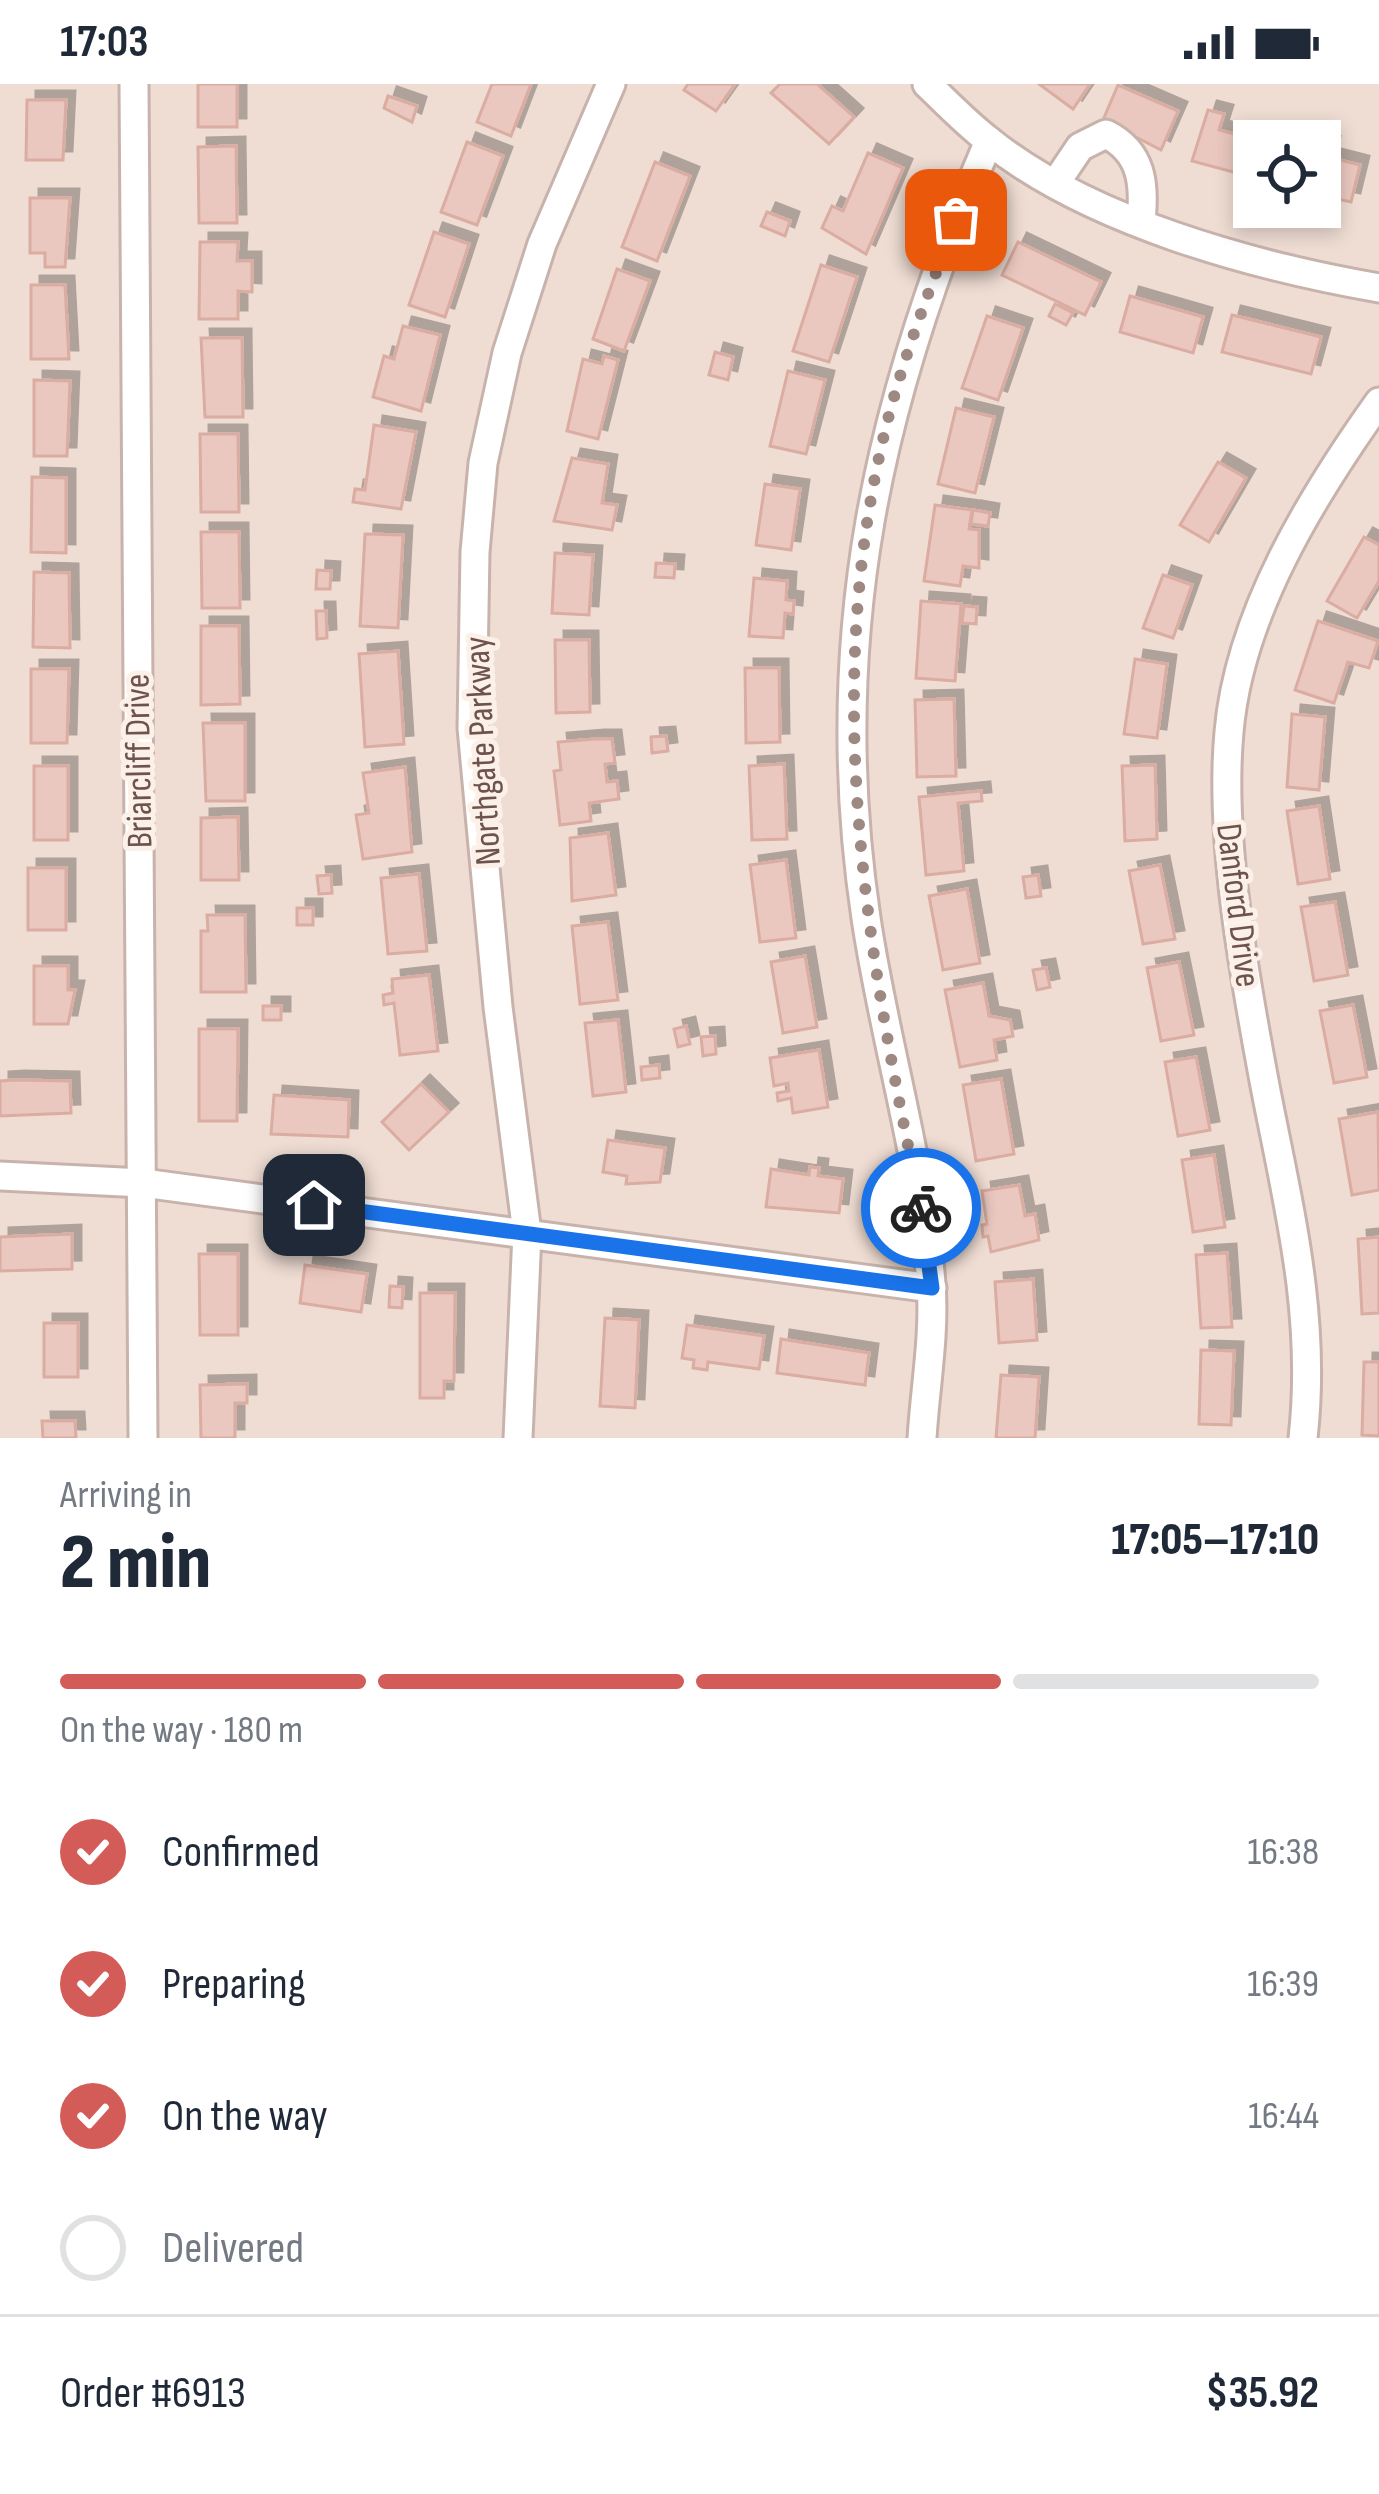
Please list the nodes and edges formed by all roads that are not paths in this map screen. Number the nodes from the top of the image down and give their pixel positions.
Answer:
1 (134, 84) edge
2 (611, 84) edge
3 (927, 84) edge
4 (989, 141) junction
5 (1055, 184) junction
6 (1141, 221) junction
7 (1379, 288) edge
8 (1379, 403) edge
9 (0, 1176) edge
10 (142, 1183) junction
11 (527, 1233) junction
12 (932, 1288) junction
13 (142, 1438) edge
14 (518, 1438) edge
15 (922, 1438) edge
16 (1304, 1438) edge

1 - 10 street, Briarcliff Drive
2 - 11 street, Northgate Parkway
3 - 4 street
4 - 5 street
4 - 12 street
5 - 6 street
5 - 6 street
6 - 7 street
8 - 16 street, Danford Drive
9 - 10 street
10 - 11 street
10 - 13 street, Briarcliff Drive
11 - 12 street
11 - 14 street, Northgate Parkway
12 - 15 street

